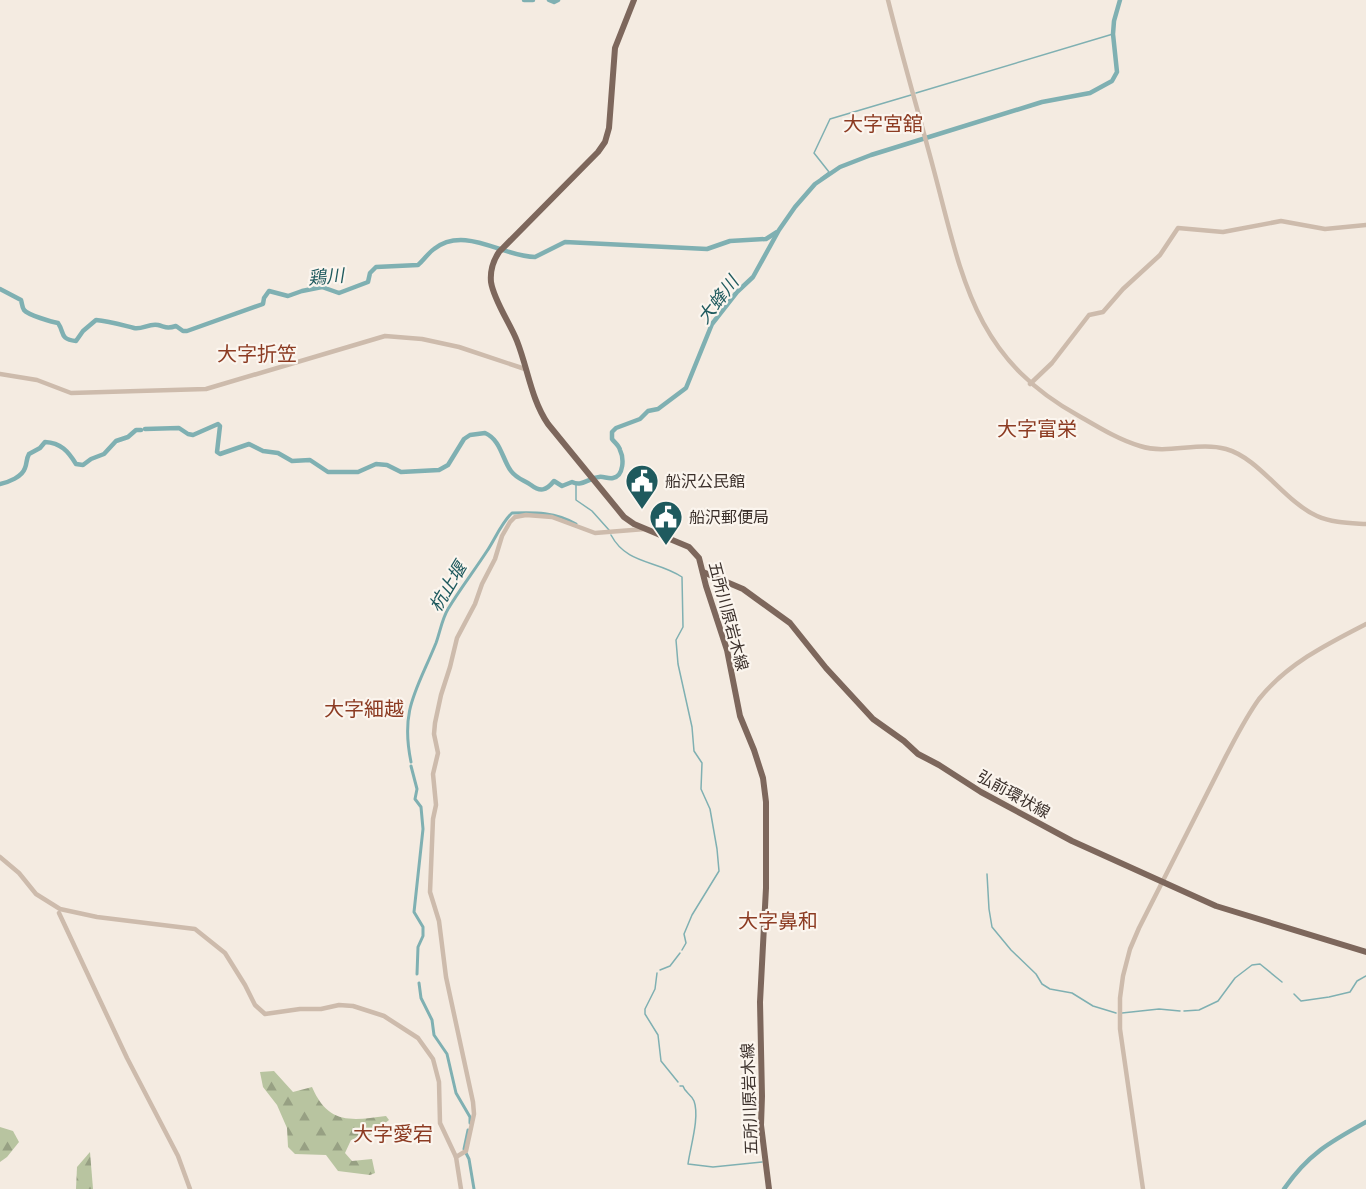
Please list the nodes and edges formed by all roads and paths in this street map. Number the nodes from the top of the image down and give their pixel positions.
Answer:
1 (634, 0) edge
2 (888, 0) edge
3 (1366, 225) edge
4 (525, 369) junction
5 (0, 374) edge
6 (1030, 384) junction
7 (1366, 524) edge
8 (646, 529) junction
9 (703, 572) junction
10 (1366, 624) edge
11 (0, 857) edge
12 (1162, 882) junction
13 (59, 913) dead end
14 (1366, 952) edge
15 (456, 1157) junction
16 (190, 1189) edge
17 (461, 1189) edge
18 (769, 1189) edge
19 (1143, 1189) edge

1 - 4 main road, 五所川原岩木線
2 - 6 street
3 - 6 street
4 - 5 street
4 - 8 main road, 五所川原岩木線
6 - 7 street
8 - 9 main road, 五所川原岩木線
8 - 15 street
9 - 12 main road, 弘前環状線
9 - 18 main road, 五所川原岩木線
10 - 12 street
11 - 15 street
12 - 14 main road, 弘前環状線
12 - 19 street
13 - 16 street
15 - 17 street

